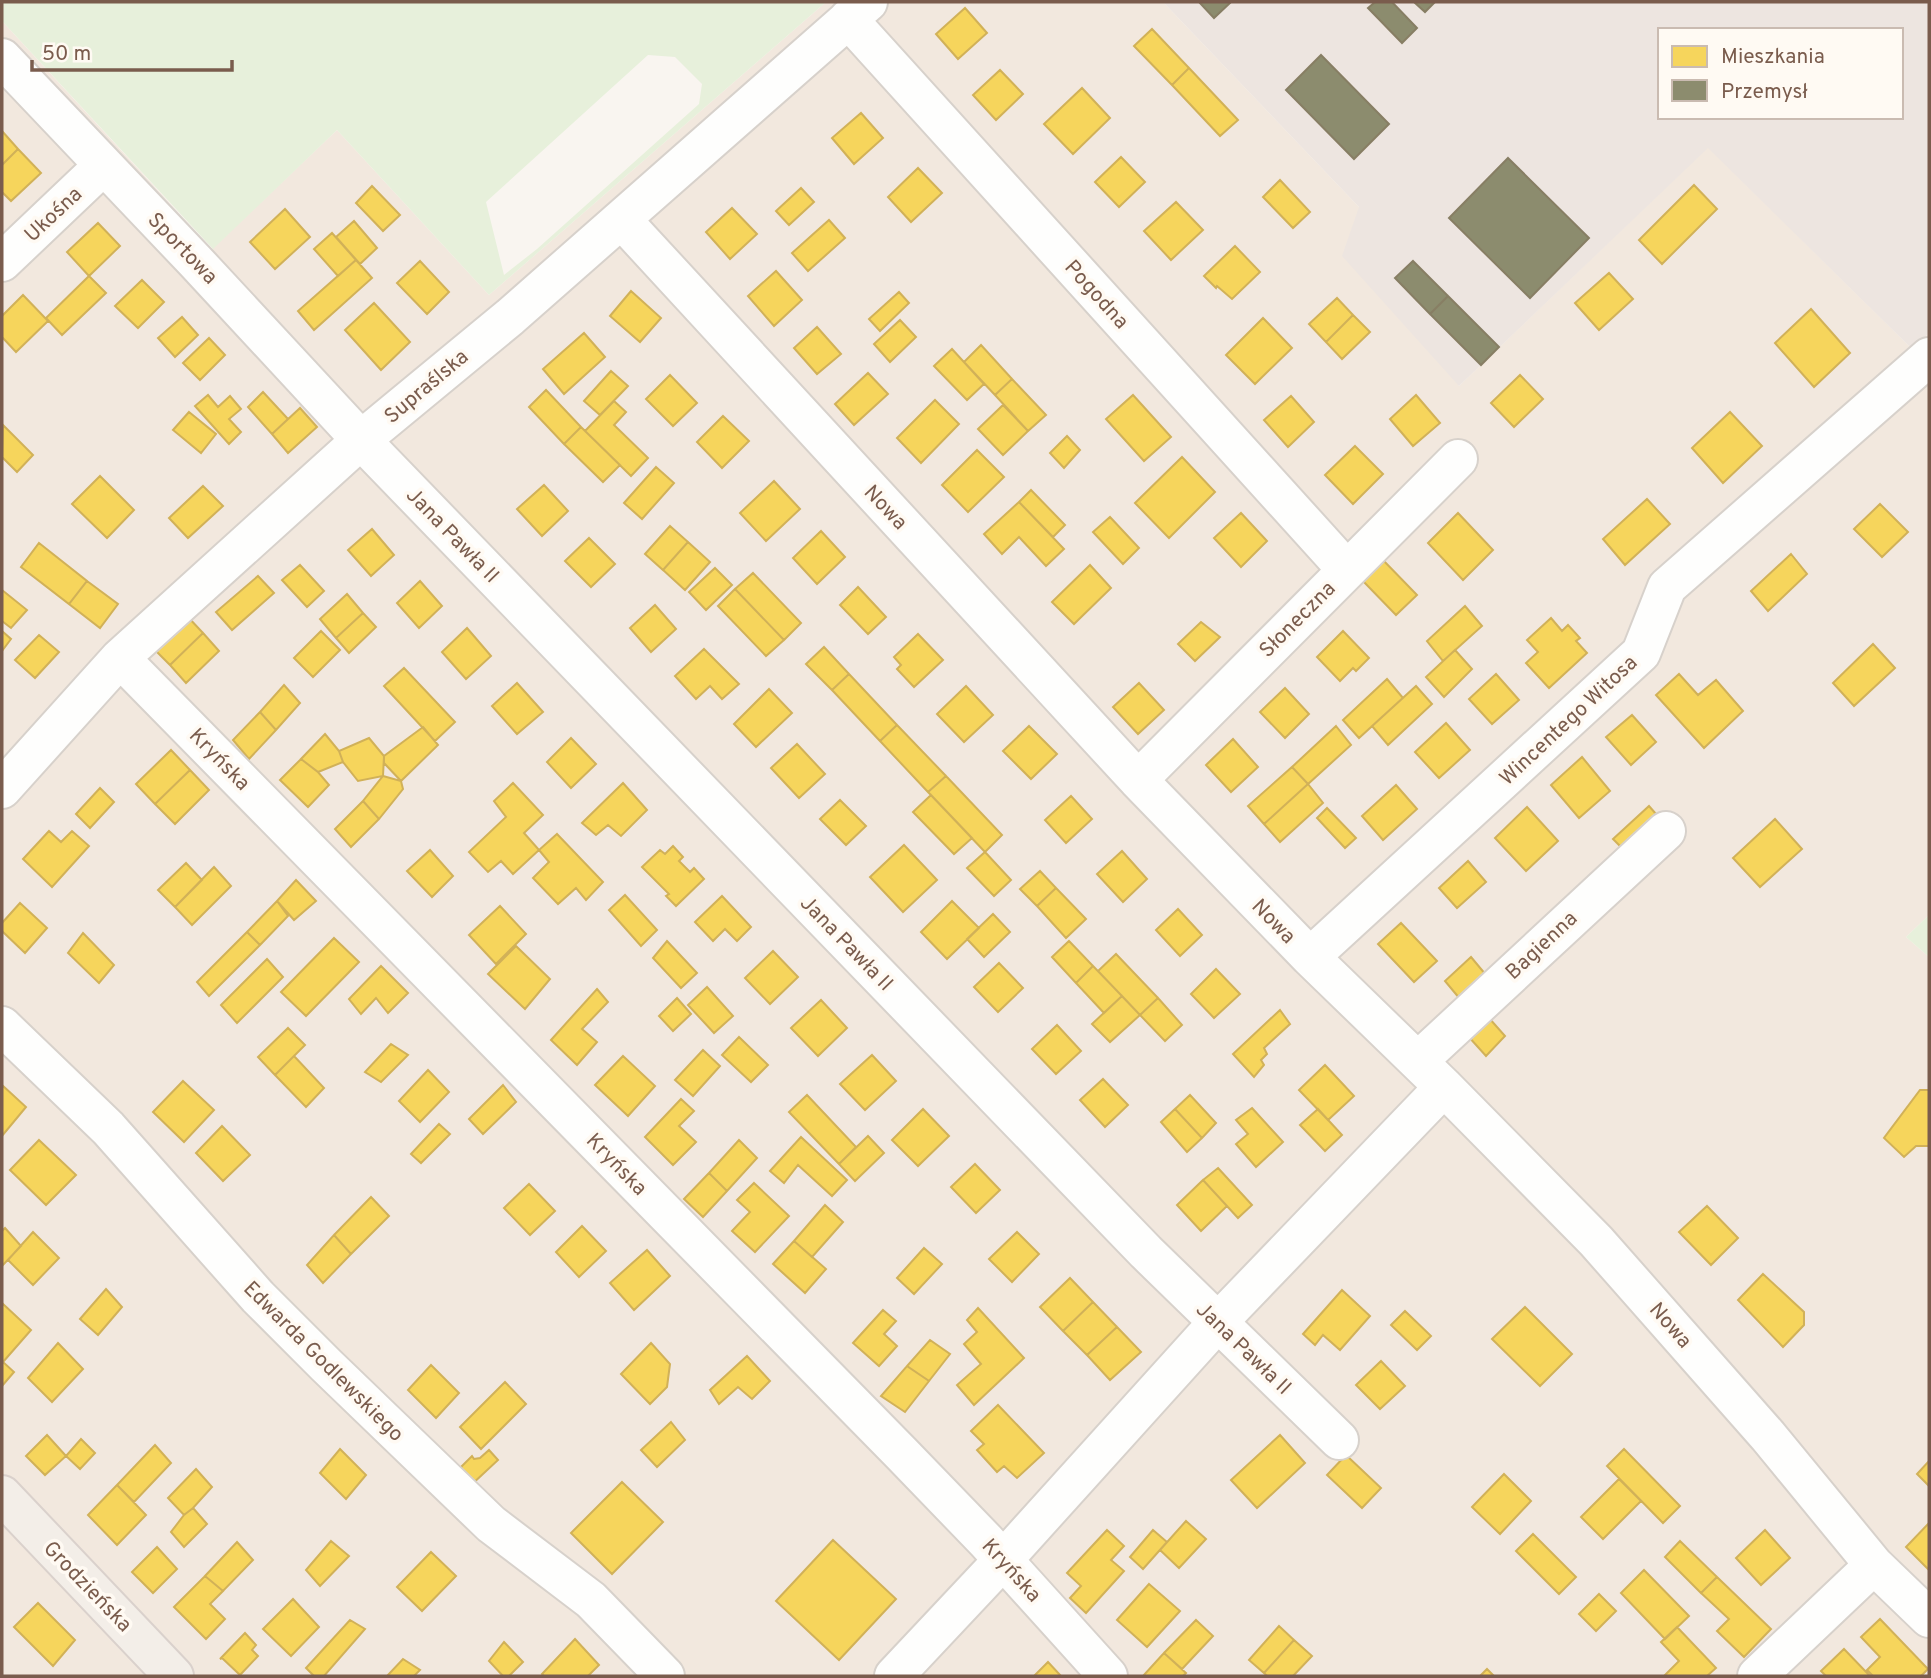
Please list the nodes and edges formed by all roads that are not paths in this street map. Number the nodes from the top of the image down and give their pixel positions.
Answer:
1 (858, 10) edge
2 (2, 58) edge
3 (103, 166) junction
4 (622, 220) junction
5 (2, 262) edge
6 (1929, 357) edge
7 (361, 440) junction
8 (1458, 459) dead end
9 (1346, 569) junction
10 (120, 658) junction
11 (1138, 780) junction
12 (2, 789) edge
13 (1666, 831) dead end
14 (1310, 957) junction
15 (2, 1026) edge
16 (1431, 1074) junction
17 (1218, 1322) junction
18 (1339, 1440) dead end
19 (2, 1495) edge
20 (1003, 1560) junction
21 (1874, 1565) junction
22 (1929, 1618) edge
23 (174, 1676) edge
24 (665, 1676) edge
25 (894, 1676) edge
26 (1108, 1676) edge
27 (1757, 1676) edge

1 - 4 street, Supraślska
1 - 9 street, Pogodna
2 - 3 street, Sportowa
3 - 5 street, Ukośna
3 - 7 street, Sportowa
4 - 7 street, Supraślska
4 - 11 street, Nowa
6 - 14 street, Wincentego Witosa
7 - 10 street, Supraślska
7 - 17 street, Jana Pawła II
8 - 9 street, Słoneczna
9 - 11 street, Słoneczna
10 - 12 street, Supraślska
10 - 20 street, Kryńska
11 - 14 street, Nowa
13 - 16 street, Bagienna
14 - 16 street, Nowa
15 - 24 street, Edwarda Godlewskiego
16 - 17 street, Bagienna
16 - 21 street, Nowa
17 - 18 street, Jana Pawła II
17 - 20 street, Bagienna
19 - 23 main road, Grodzieńska
20 - 25 street, Bagienna
20 - 26 street, Kryńska
21 - 22 street, Nowa
21 - 27 street

